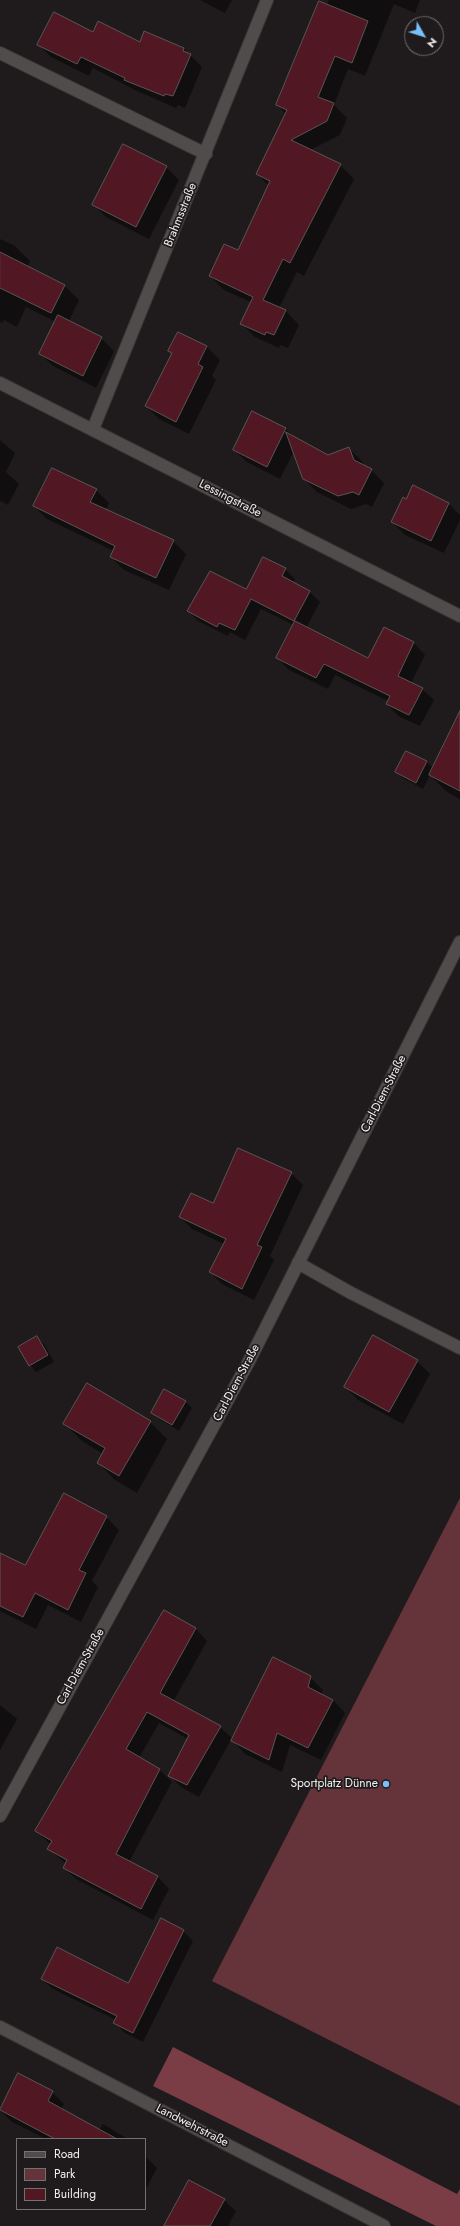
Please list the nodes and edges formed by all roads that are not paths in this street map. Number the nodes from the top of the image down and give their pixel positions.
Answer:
1 (268, 0) edge
2 (0, 53) edge
3 (206, 154) junction
4 (0, 383) edge
5 (93, 429) junction
6 (460, 616) edge
7 (460, 942) edge
8 (298, 1263) junction
9 (460, 1348) edge
10 (0, 1816) edge
11 (0, 2027) edge
12 (384, 2226) edge

1 - 3 street, Brahmsstraße
2 - 3 street
3 - 5 street, Brahmsstraße
4 - 5 street, Lessingstraße
5 - 6 street, Lessingstraße
7 - 8 street, Carl-Diem-Straße
8 - 9 street
8 - 10 street, Carl-Diem-Straße
11 - 12 street, Landwehrstraße

